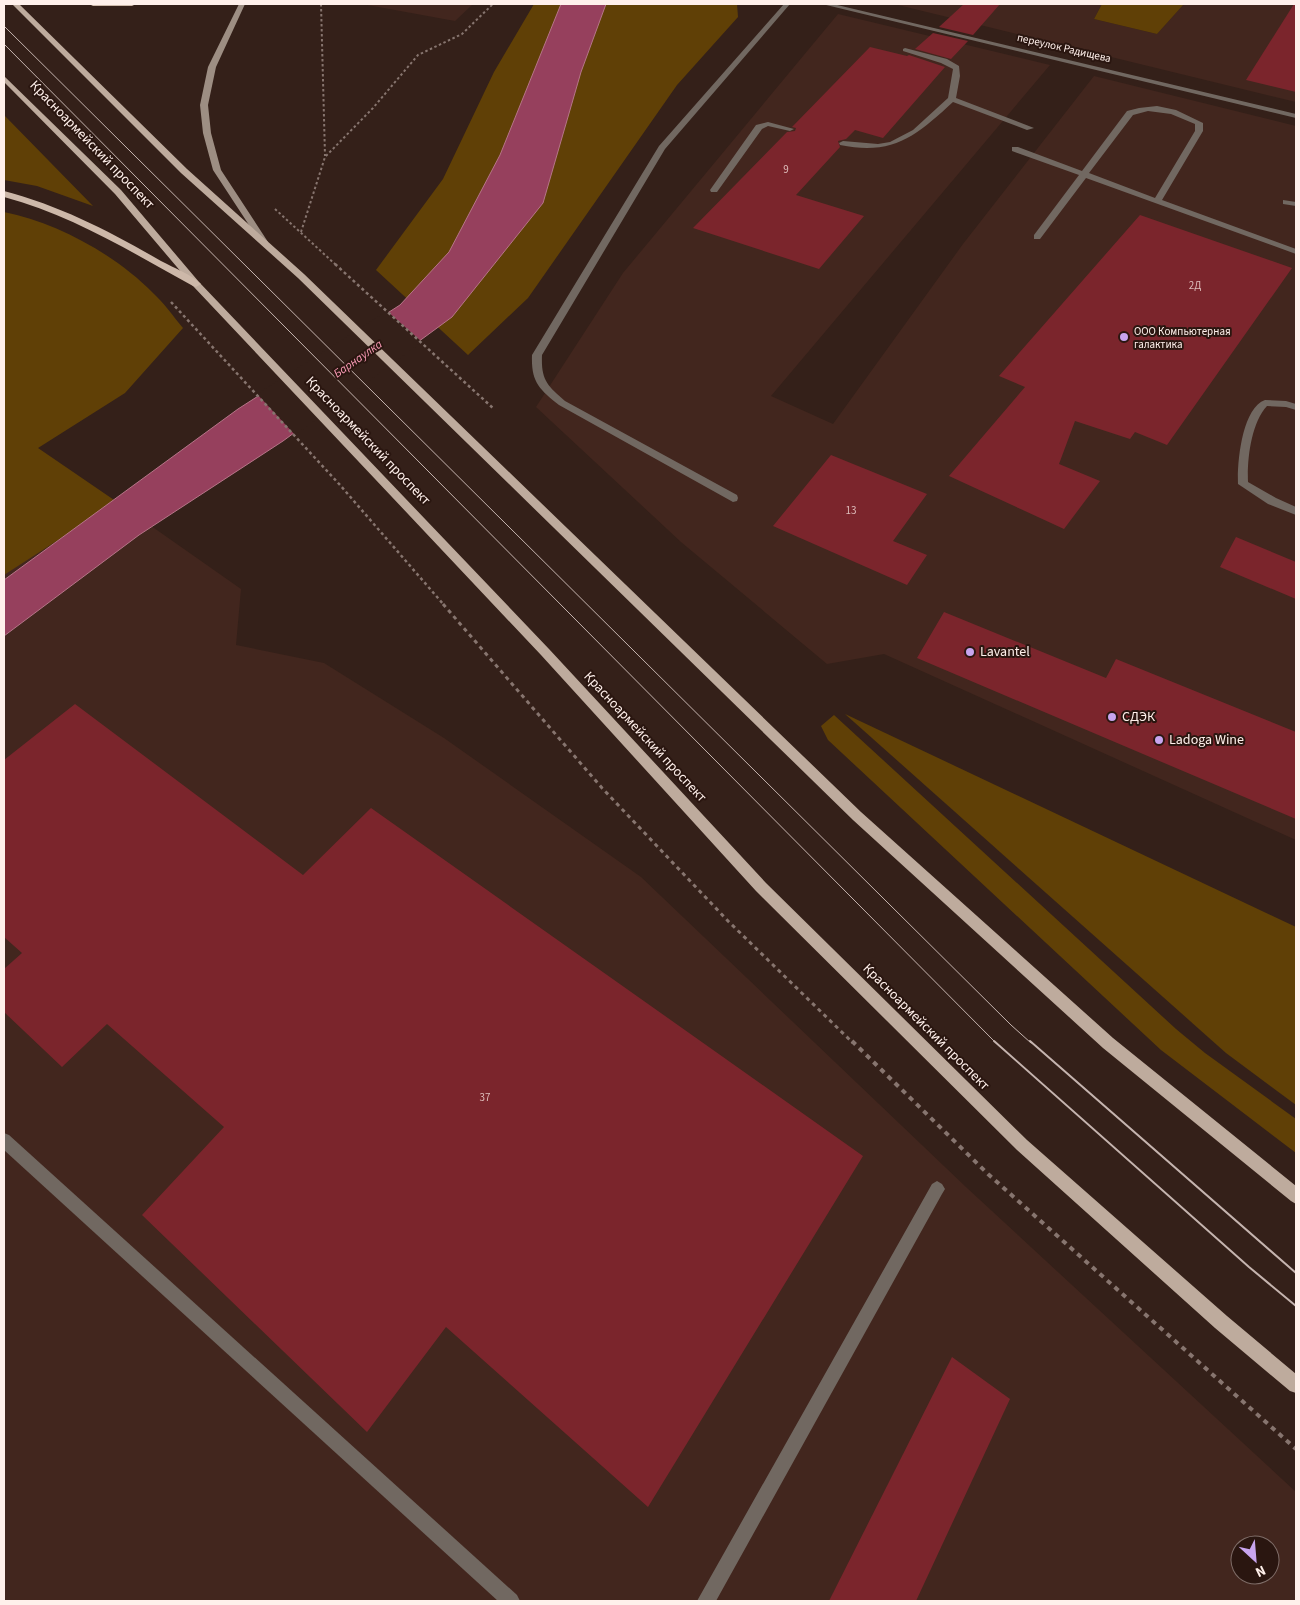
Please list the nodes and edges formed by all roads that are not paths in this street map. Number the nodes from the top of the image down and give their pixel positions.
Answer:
1 (15, 4) edge
2 (93, 4) edge
3 (132, 4) edge
4 (242, 4) edge
5 (787, 4) edge
6 (825, 4) edge
7 (905, 50) dead end
8 (4, 78) edge
9 (952, 99) junction
10 (1296, 116) edge
11 (1030, 128) dead end
12 (790, 129) dead end
13 (844, 143) dead end
14 (1014, 148) dead end
15 (1085, 174) junction
16 (714, 190) dead end
17 (4, 194) edge
18 (1157, 201) junction
19 (1286, 202) dead end
20 (1296, 204) edge
21 (1038, 237) dead end
22 (264, 242) junction
23 (1296, 252) edge
24 (196, 284) junction
25 (1296, 407) edge
26 (734, 498) dead end
27 (1296, 511) edge
28 (4, 1140) edge
29 (937, 1189) dead end
30 (1296, 1196) edge
31 (1296, 1384) edge
32 (511, 1601) edge
33 (706, 1601) edge

1 - 22 main road
2 - 3 highway
4 - 22 main road
5 - 26 lane
6 - 10 lane, переулок Радищева
7 - 9 lane
8 - 24 main road, Красноармейский проспект
9 - 11 lane
9 - 13 lane
12 - 16 lane
14 - 15 lane
15 - 18 lane
15 - 18 lane
15 - 21 lane
17 - 24 highway
18 - 23 lane
19 - 20 lane
22 - 30 main road
24 - 31 main road, Красноармейский проспект
25 - 27 lane
28 - 32 lane
29 - 33 lane

